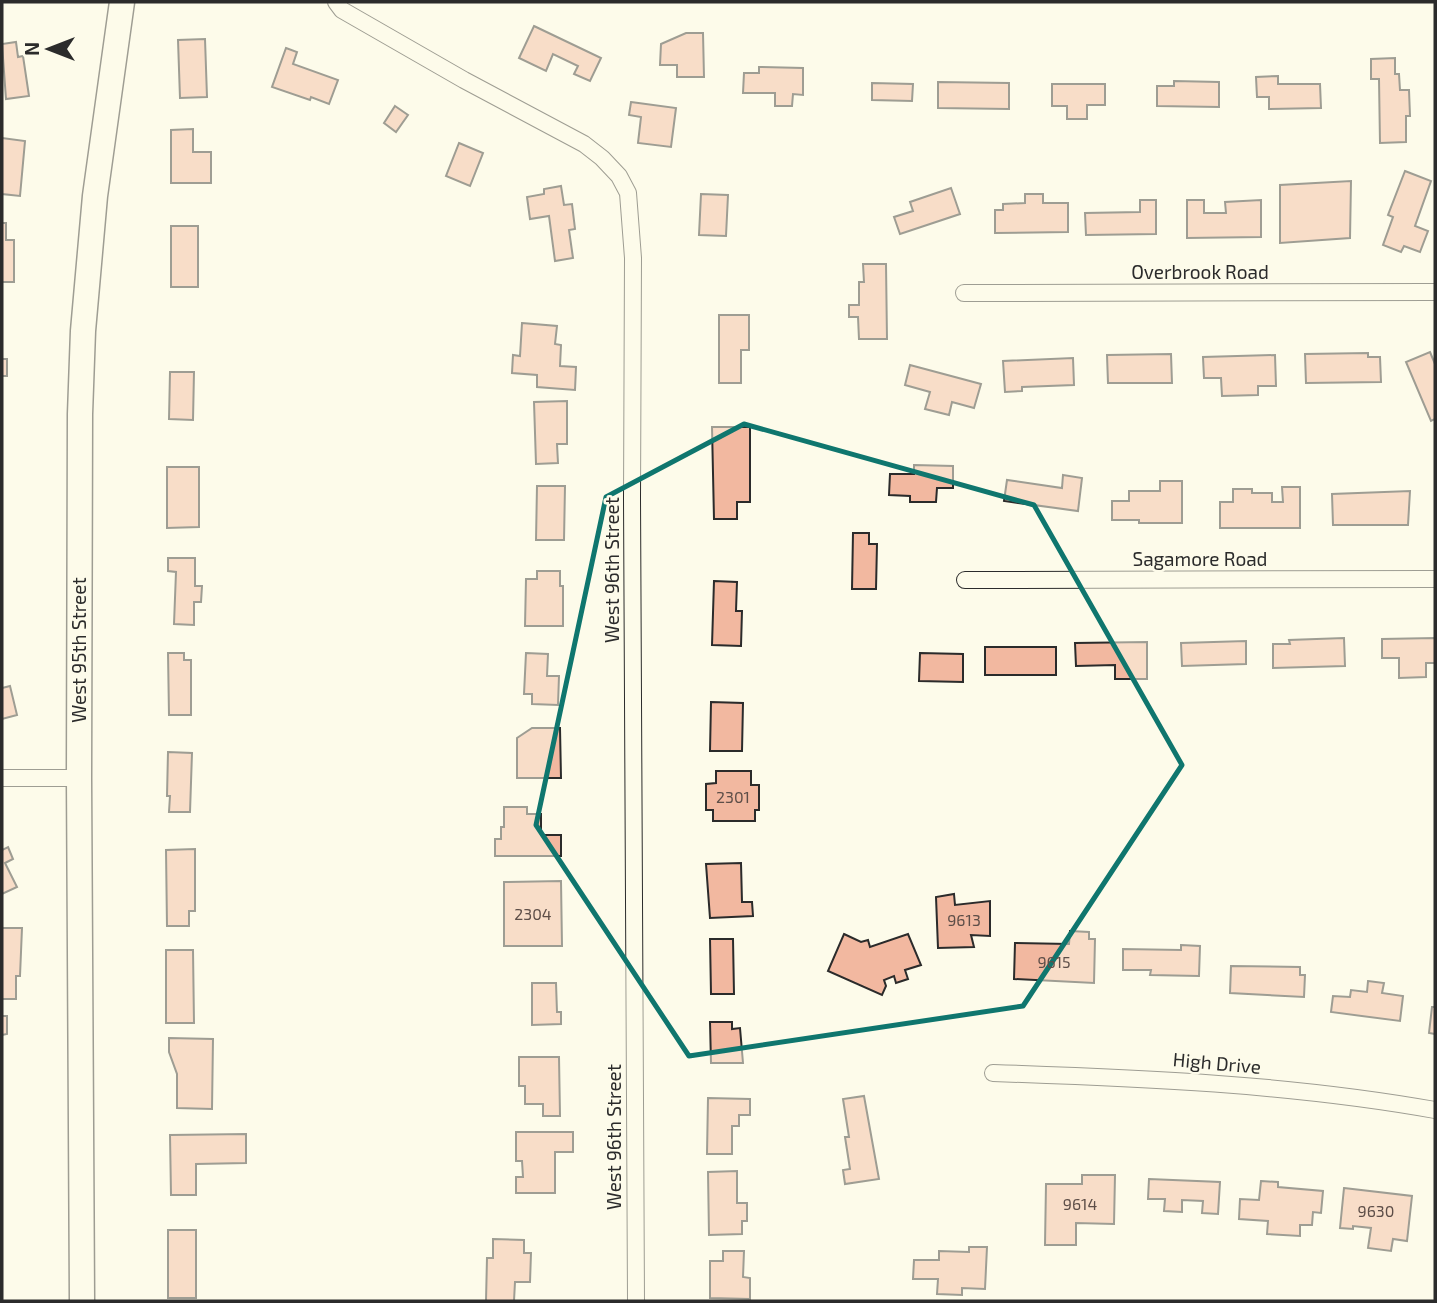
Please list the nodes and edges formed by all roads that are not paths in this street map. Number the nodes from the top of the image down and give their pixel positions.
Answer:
1 (122, 2) edge
2 (336, 2) edge
3 (1435, 292) edge
4 (964, 293) dead end
5 (1435, 579) edge
6 (965, 580) dead end
7 (2, 778) edge
8 (79, 778) junction
9 (993, 1073) dead end
10 (1435, 1110) edge
11 (82, 1301) edge
12 (636, 1301) edge

1 - 8 main road, West 95th Street
2 - 12 street, West 96th Street
3 - 4 street, Overbrook Road
5 - 6 street, Sagamore Road
7 - 8 street
8 - 11 main road, West 95th Street
9 - 10 street, High Drive

